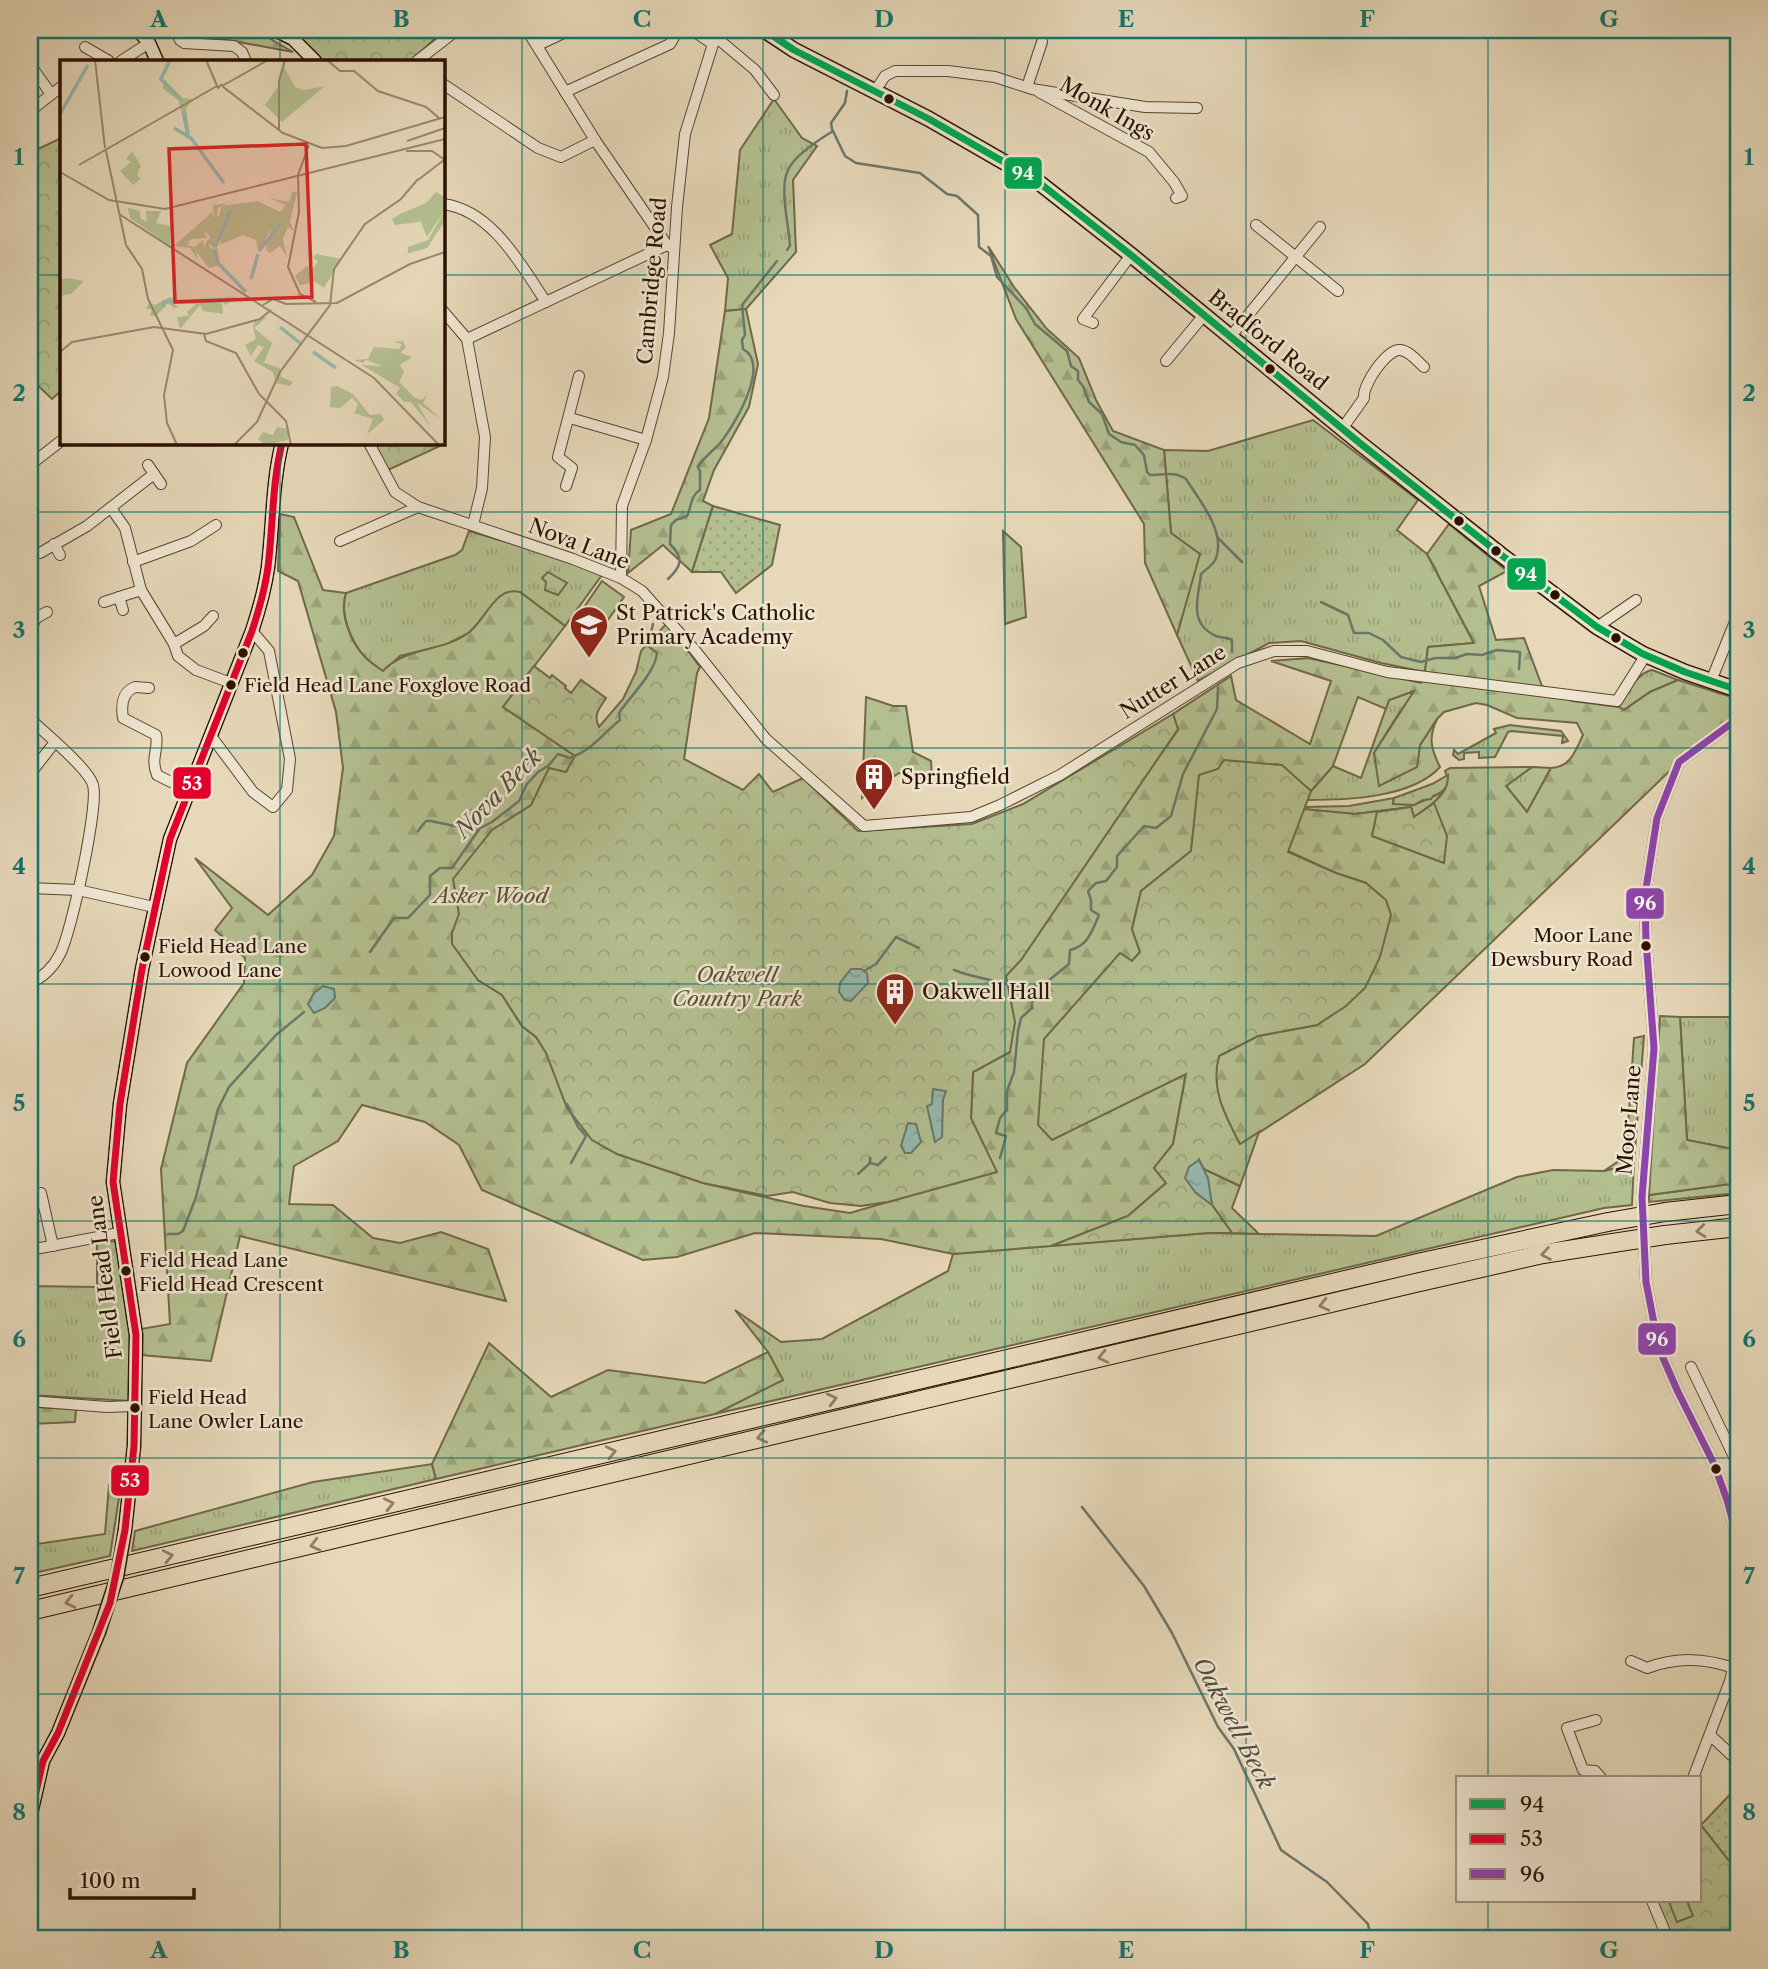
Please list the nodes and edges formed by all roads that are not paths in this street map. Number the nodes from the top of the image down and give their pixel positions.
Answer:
1 (138, 30) edge
2 (175, 30) edge
3 (275, 30) edge
4 (457, 30) edge
5 (527, 30) edge
6 (570, 30) edge
7 (678, 30) edge
8 (692, 30) edge
9 (764, 30) edge
10 (718, 37) edge
11 (1042, 42) dead end
12 (149, 43) junction
13 (538, 45) junction
14 (85, 47) dead end
15 (107, 60) edge
16 (123, 60) edge
17 (157, 60) edge
18 (245, 60) edge
19 (313, 60) edge
20 (418, 60) edge
21 (31, 66) edge
22 (444, 85) edge
23 (60, 88) edge
24 (1030, 88) junction
25 (875, 91) junction
26 (565, 92) junction
27 (51, 94) junction
28 (774, 95) dead end
29 (1197, 108) dead end
30 (30, 111) edge
31 (595, 140) junction
32 (1182, 195) dead end
33 (444, 204) edge
34 (1256, 225) dead end
35 (1320, 227) dead end
36 (671, 247) junction
37 (1131, 256) junction
38 (1296, 256) junction
39 (1338, 291) dead end
40 (547, 302) junction
41 (444, 312) edge
42 (1204, 315) junction
43 (1093, 323) dead end
44 (1231, 336) junction
45 (467, 339) junction
46 (1166, 361) dead end
47 (1424, 367) dead end
48 (579, 376) dead end
49 (569, 418) junction
50 (1342, 429) junction
51 (646, 440) junction
52 (60, 442) edge
53 (281, 444) edge
54 (370, 444) edge
55 (30, 466) edge
56 (161, 484) dead end
57 (566, 486) dead end
58 (418, 507) junction
59 (111, 508) junction
60 (216, 526) dead end
61 (473, 526) junction
62 (340, 541) dead end
63 (54, 544) junction
64 (40, 553) dead end
65 (60, 555) dead end
66 (132, 562) junction
67 (621, 578) junction
68 (141, 590) junction
69 (120, 597) junction
70 (1636, 600) dead end
71 (104, 602) dead end
72 (123, 610) dead end
73 (47, 612) dead end
74 (1738, 614) edge
75 (33, 615) edge
76 (213, 616) dead end
77 (1597, 627) junction
78 (253, 631) junction
79 (30, 632) edge
80 (174, 644) junction
81 (1643, 654) junction
82 (131, 676) dead end
83 (1712, 681) junction
84 (231, 683) junction
85 (131, 688) junction
86 (149, 688) dead end
87 (1738, 690) edge
88 (30, 719) edge
89 (1738, 722) edge
90 (211, 736) junction
91 (55, 742) junction
92 (30, 774) edge
93 (192, 787) junction
94 (879, 825) joint
95 (30, 888) edge
96 (78, 890) junction
97 (154, 907) junction
98 (30, 983) edge
99 (41, 1193) dead end
100 (1738, 1204) edge
101 (1738, 1227) edge
102 (119, 1233) junction
103 (53, 1246) junction
104 (30, 1250) edge
105 (1691, 1367) dead end
106 (30, 1401) edge
107 (135, 1406) junction
108 (1738, 1465) edge
109 (1738, 1541) edge
110 (30, 1588) edge
111 (30, 1611) edge
112 (1738, 1647) edge
113 (1632, 1661) dead end
114 (1734, 1668) junction
115 (1596, 1720) dead end
116 (1711, 1736) junction
117 (1738, 1761) edge
118 (1599, 1776) edge
119 (1694, 1776) edge
120 (30, 1818) edge
121 (1652, 1902) edge
122 (1668, 1939) edge

1 - 12 main road
2 - 18 street
3 - 19 main road
4 - 20 street
5 - 13 street
6 - 13 street
7 - 26 street
8 - 10 street
9 - 25 main road, Bradford Road
10 - 28 street
10 - 36 street, Cambridge Road
11 - 24 street
12 - 16 street
12 - 17 main road
13 - 26 street
14 - 15 street
21 - 27 street
22 - 31 street
23 - 27 street
24 - 25 street, Monk Ings
24 - 29 street, Monk Ings
24 - 32 street, Monk Ings
25 - 37 main road, Bradford Road
26 - 31 street
27 - 30 street
31 - 36 street
33 - 40 street
34 - 38 street
35 - 38 street
36 - 40 street
36 - 51 street, Cambridge Road
37 - 42 main road, Bradford Road
37 - 43 street
38 - 39 street
38 - 44 street
40 - 45 street
41 - 45 street
42 - 44 main road, Bradford Road
42 - 46 street
44 - 50 main road, Bradford Road
45 - 61 street
47 - 50 street
48 - 49 street
49 - 51 street
49 - 57 street
50 - 77 main road, Bradford Road
51 - 67 street, Cambridge Road
52 - 55 street
53 - 78 main road, Field Head Lane
54 - 58 street, Nova Lane
56 - 59 street
58 - 61 street, Nova Lane
58 - 62 street
59 - 63 street
59 - 66 street
60 - 66 street
61 - 67 street, Nova Lane
63 - 64 street
63 - 65 street
66 - 68 street
67 - 94 street, Nova Lane
68 - 69 street
68 - 80 street
69 - 71 street
69 - 72 street
70 - 77 street
73 - 75 street
74 - 83 street
75 - 79 street
76 - 80 street
77 - 81 main road, Bradford Road
78 - 84 main road, Field Head Lane
78 - 90 street
80 - 84 street
81 - 83 main road, Bradford Road
81 - 94 street, Nutter Lane
82 - 85 street
83 - 87 main road, Bradford Road
84 - 90 main road, Field Head Lane
85 - 86 street
85 - 93 street
88 - 91 street
89 - 109 street, Moor Lane
90 - 93 main road, Field Head Lane
91 - 92 street
91 - 96 street
93 - 97 main road, Field Head Lane
95 - 96 street
96 - 97 street
96 - 98 street
97 - 102 main road, Field Head Lane
99 - 103 street
110 -> 100 highway, bridge
101 -> 111 highway, bridge
102 - 103 street
102 - 107 main road, Field Head Lane
103 - 104 street
105 - 108 street
106 - 107 street
107 - 120 main road, Field Head Lane, bridge
112 - 114 street
113 - 114 street
114 - 116 street
115 - 118 street
116 - 117 street
116 - 119 street
121 - 122 street

